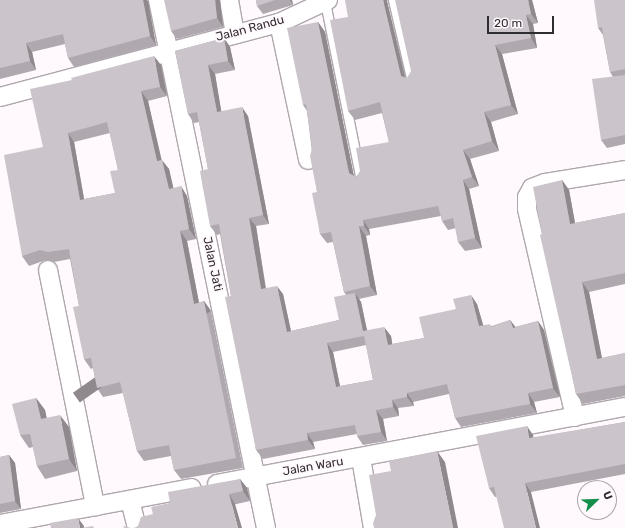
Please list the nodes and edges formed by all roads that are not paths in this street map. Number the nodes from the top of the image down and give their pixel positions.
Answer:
1 (158, 0) edge
2 (229, 0) edge
3 (393, 0) edge
4 (327, 1) edge
5 (279, 23) junction
6 (235, 34) junction
7 (169, 50) junction
8 (412, 82) edge
9 (0, 97) edge
10 (308, 160) dead end
11 (625, 170) edge
12 (361, 181) edge
13 (48, 270) dead end
14 (625, 407) edge
15 (575, 417) junction
16 (361, 458) junction
17 (256, 476) junction
18 (130, 500) junction
19 (95, 506) junction
20 (0, 524) edge
21 (136, 528) edge
22 (266, 528) edge
23 (373, 528) edge

1 - 7 street, Jalan Jati
2 - 6 street
3 - 8 lane
4 - 5 street, Jalan Randu
4 - 12 lane
5 - 6 street, Jalan Randu
5 - 10 street
6 - 7 street, Jalan Randu
7 - 9 street, Jalan Randu
7 - 17 street, Jalan Jati
11 - 15 street
13 - 19 street
14 - 15 street, Jalan Waru
15 - 16 street, Jalan Waru
16 - 17 street, Jalan Waru
16 - 23 street
17 - 18 street, Jalan Waru
17 - 22 street, Jalan Jati
18 - 19 street, Jalan Waru
18 - 21 street
19 - 20 street, Jalan Waru

